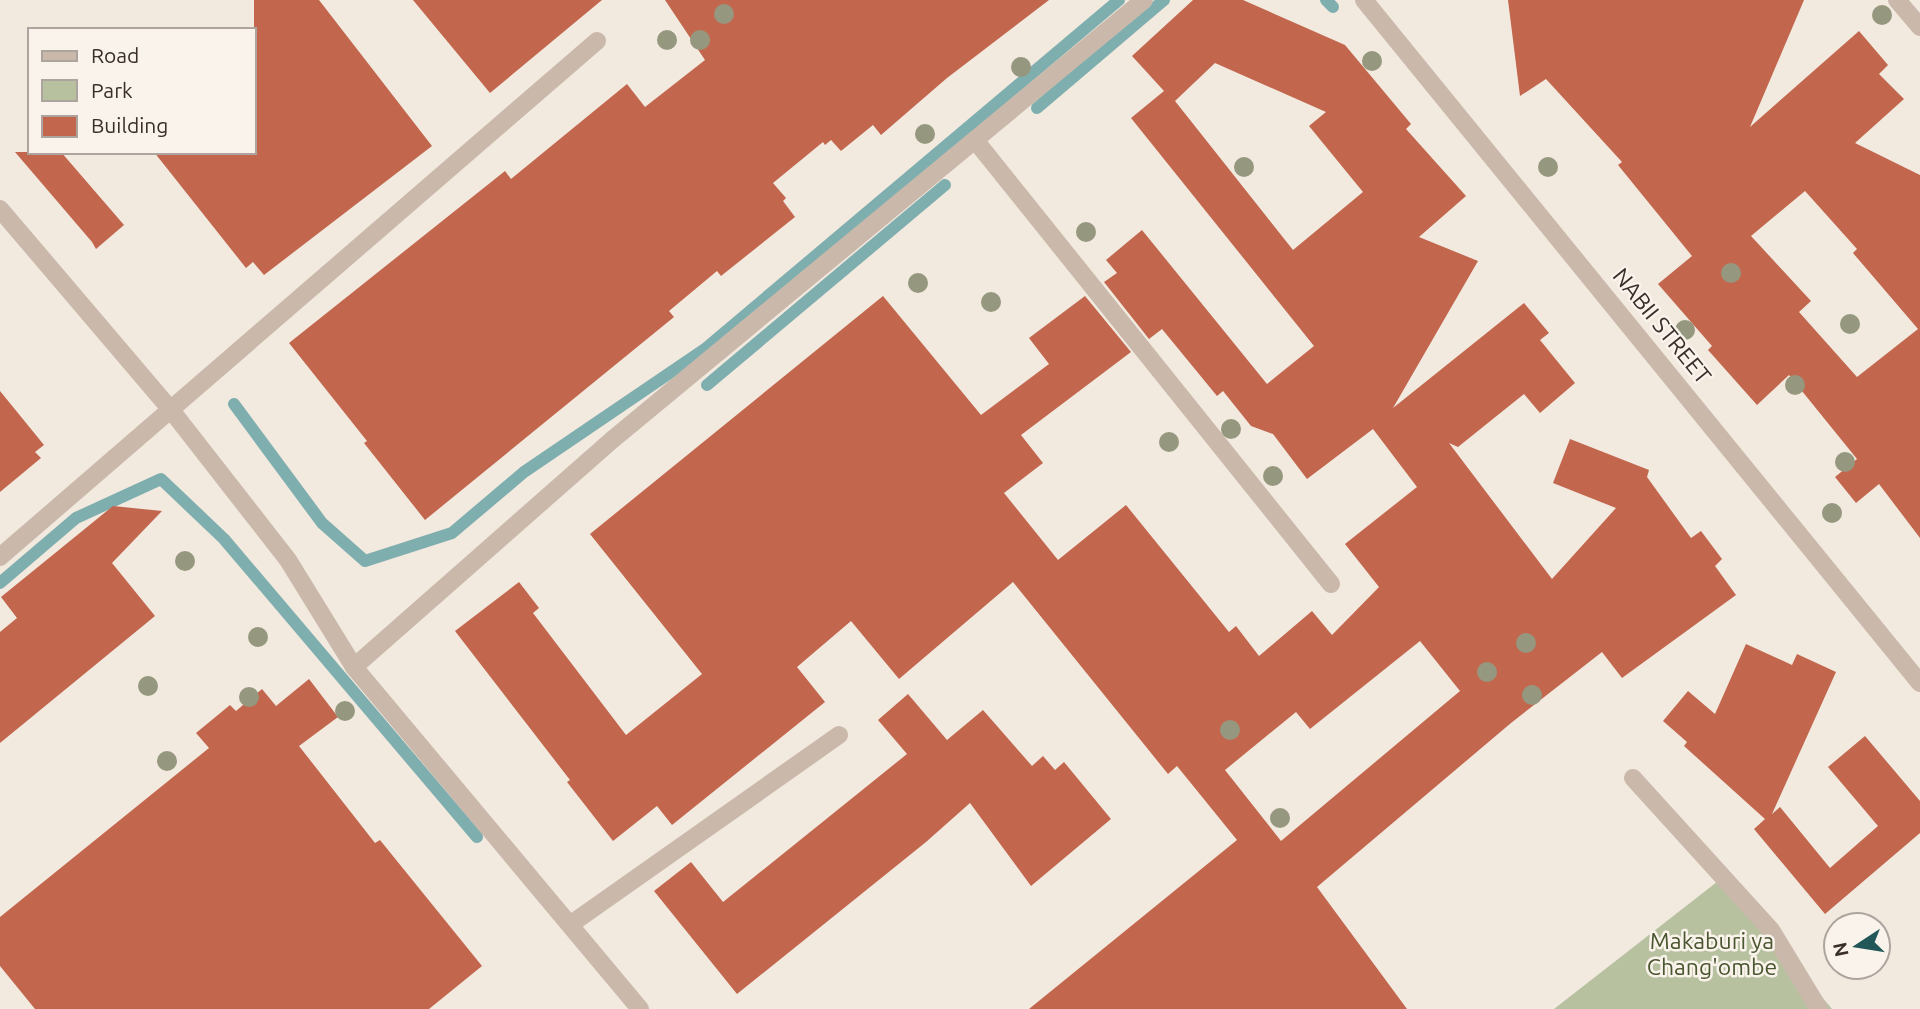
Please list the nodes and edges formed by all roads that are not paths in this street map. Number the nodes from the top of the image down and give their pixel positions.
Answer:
1 (1144, 0) edge
2 (1364, 0) edge
3 (1897, 0) edge
4 (1920, 27) edge
5 (597, 41) dead end
6 (975, 140) junction
7 (0, 209) edge
8 (171, 410) junction
9 (0, 557) edge
10 (1331, 584) dead end
11 (354, 667) junction
12 (1920, 683) edge
13 (839, 735) dead end
14 (1633, 778) dead end
15 (571, 924) junction
16 (640, 1009) edge
17 (1819, 1009) edge

1 - 6 street
2 - 12 street, NABII STREET
3 - 4 street
5 - 8 street
6 - 10 street
6 - 11 street
7 - 8 street
8 - 9 street
8 - 11 street
11 - 15 street
13 - 15 street
14 - 17 street
15 - 16 street

